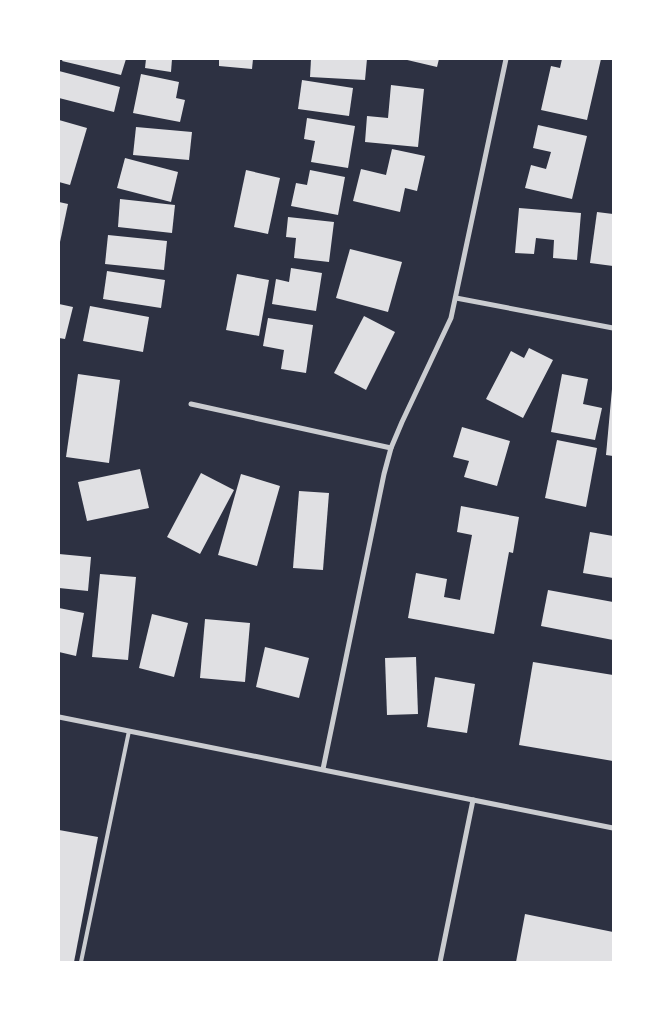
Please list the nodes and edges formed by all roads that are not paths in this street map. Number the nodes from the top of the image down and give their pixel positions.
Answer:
1 (506, 59) edge
2 (456, 298) junction
3 (613, 328) edge
4 (190, 404) dead end
5 (391, 448) junction
6 (59, 717) edge
7 (129, 731) junction
8 (323, 770) junction
9 (473, 800) junction
10 (613, 828) edge
11 (81, 962) edge
12 (440, 962) edge

1 - 2 street
2 - 3 street
2 - 5 street
4 - 5 street
5 - 8 street
6 - 7 street
7 - 8 street
7 - 11 lane
8 - 9 street
9 - 10 street
9 - 12 street

